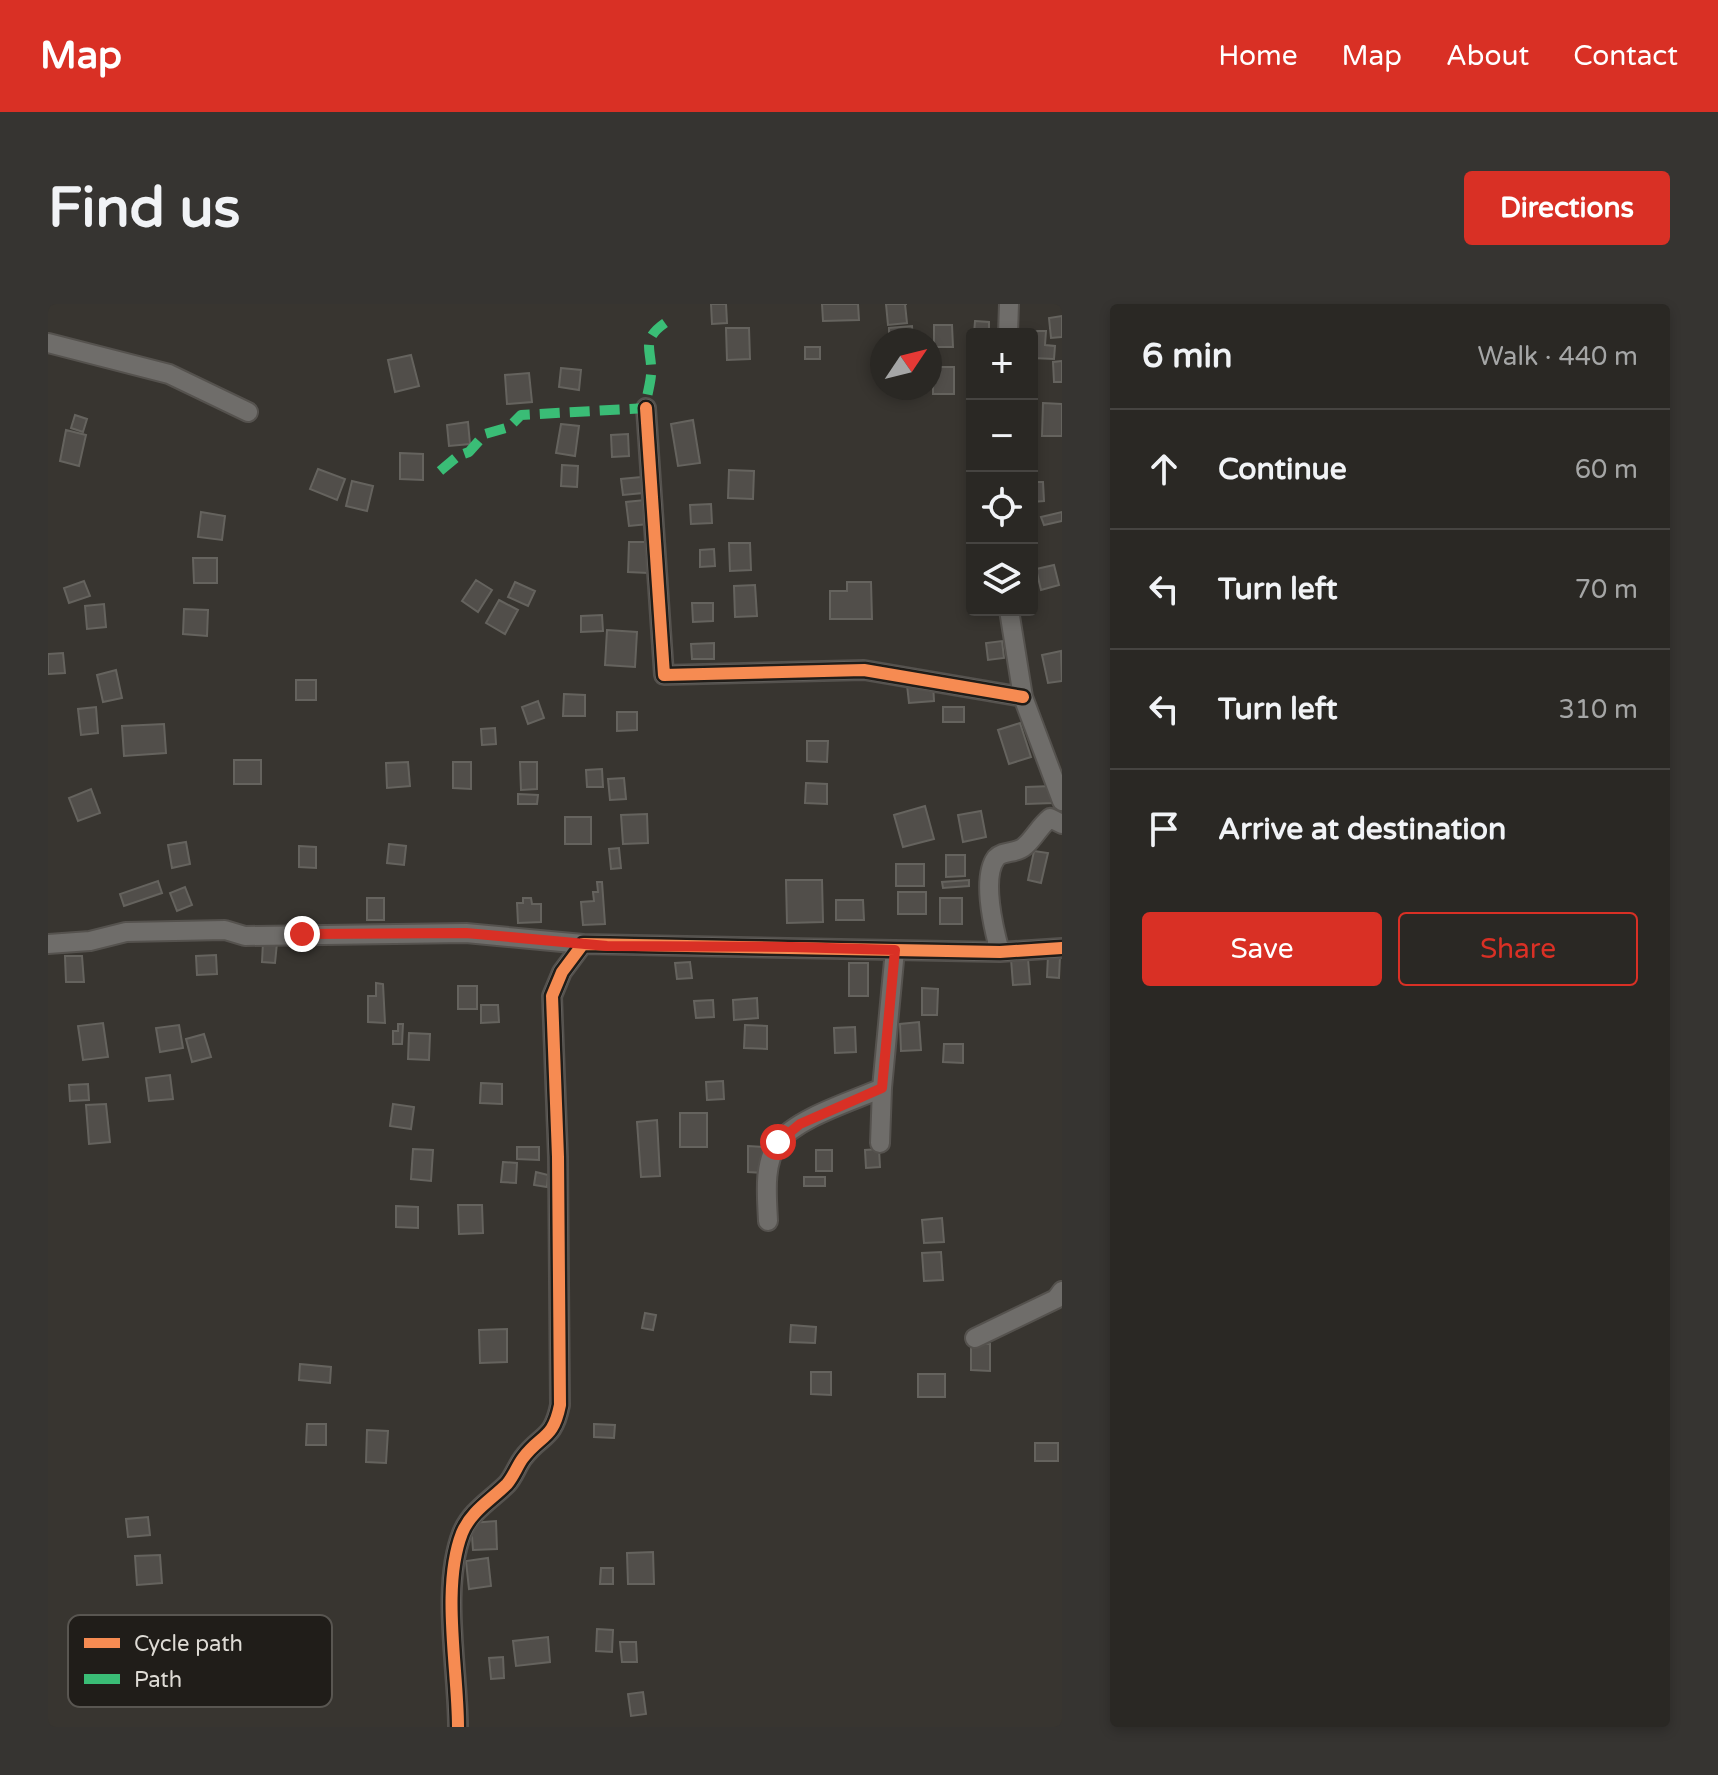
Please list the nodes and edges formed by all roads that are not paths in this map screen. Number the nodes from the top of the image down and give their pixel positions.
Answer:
1 (1009, 304) edge
2 (1008, 328) edge
3 (48, 343) edge
4 (646, 408) dead end
5 (248, 412) dead end
6 (1010, 616) edge
7 (1023, 697) junction
8 (1062, 801) edge
9 (1062, 824) edge
10 (48, 944) edge
11 (583, 944) junction
12 (1062, 948) edge
13 (895, 950) junction
14 (1000, 952) junction
15 (882, 1088) junction
16 (880, 1143) dead end
17 (768, 1221) dead end
18 (1062, 1291) edge
19 (975, 1338) dead end
20 (458, 1727) edge

1 - 2 street
3 - 5 street
4 - 7 street
6 - 7 street
7 - 8 street
9 - 14 street
10 - 11 street
11 - 13 street
11 - 20 street
12 - 14 street
13 - 14 street
13 - 15 street
15 - 16 street
15 - 17 street
18 - 19 street

